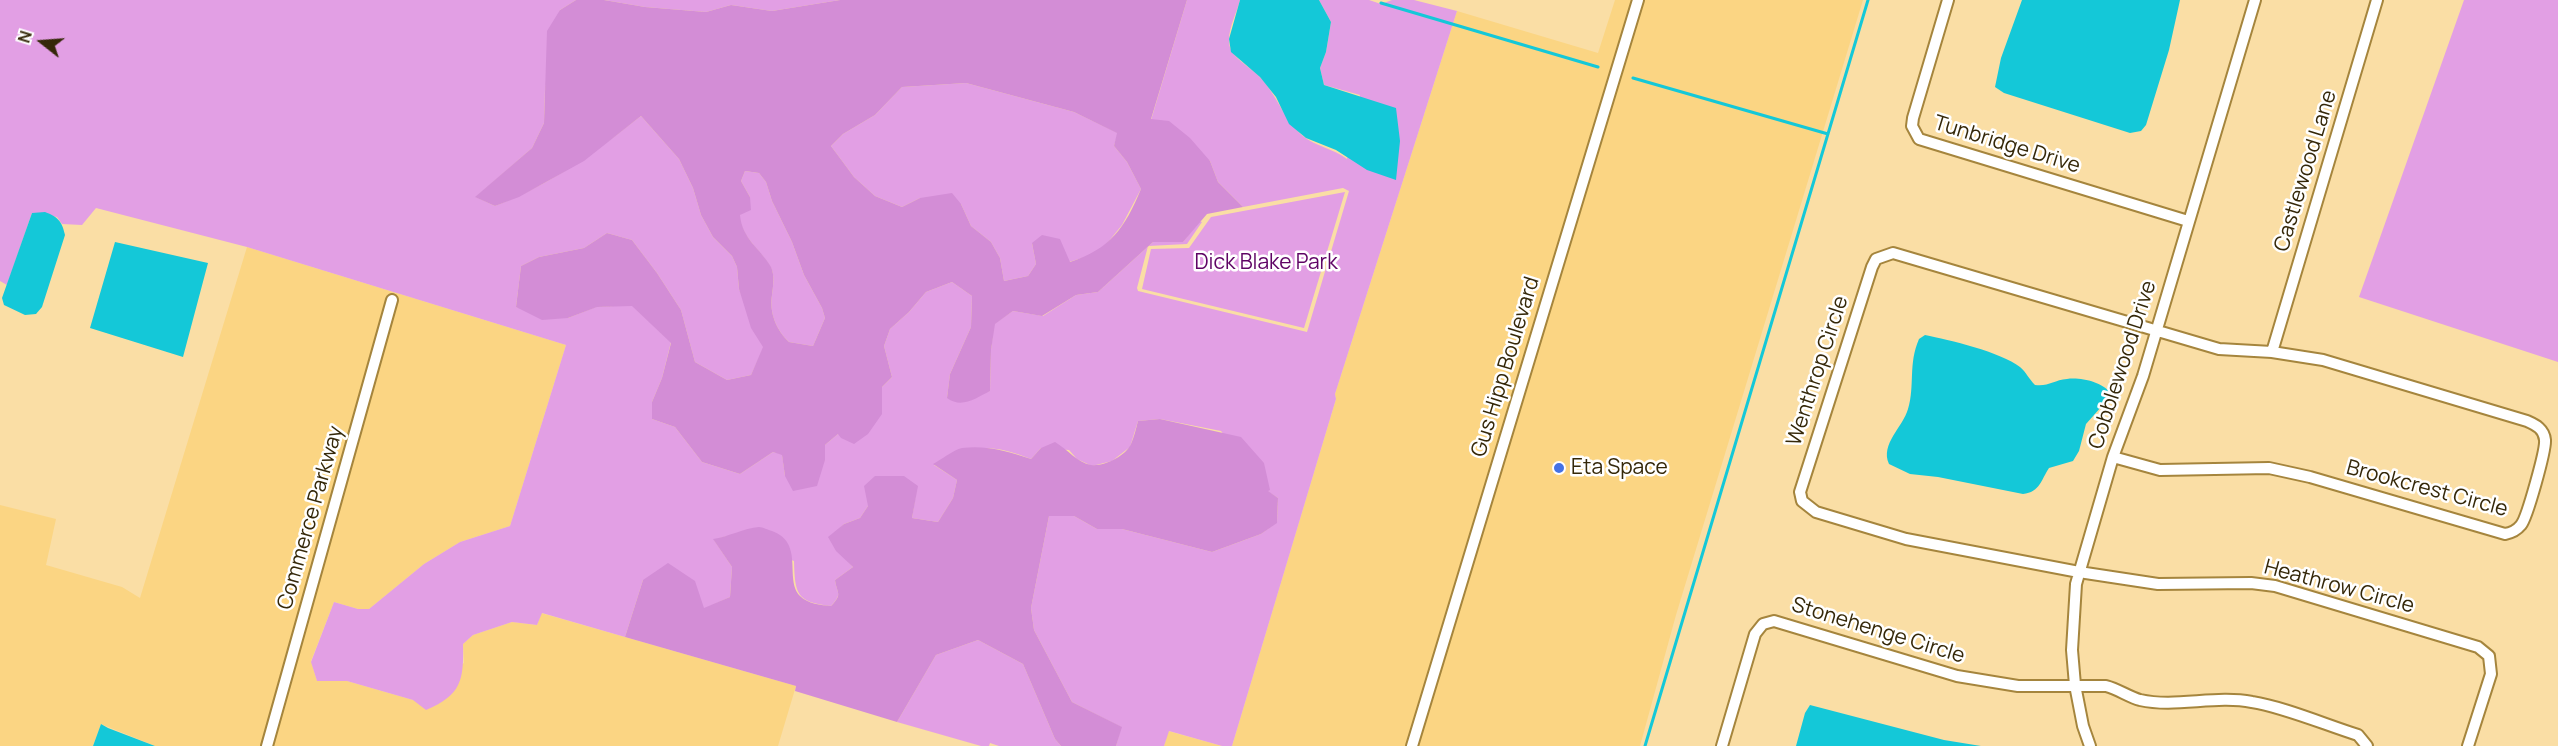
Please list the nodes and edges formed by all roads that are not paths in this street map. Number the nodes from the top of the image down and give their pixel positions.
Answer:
1 (1638, 0) edge
2 (1948, 0) edge
3 (2255, 0) edge
4 (2377, 0) edge
5 (2188, 221) junction
6 (392, 300) dead end
7 (2156, 332) junction
8 (2272, 352) junction
9 (2113, 457) junction
10 (2079, 572) junction
11 (2075, 686) junction
12 (267, 746) edge
13 (1412, 746) edge
14 (1722, 746) edge
15 (2091, 746) edge
16 (2367, 746) edge
17 (2468, 746) edge

1 - 13 street, Gus Hipp Boulevard
2 - 5 street, Tunbridge Drive
3 - 5 street, Cobblewood Drive
4 - 8 street, Castlewood Lane
5 - 7 street, Cobblewood Drive
6 - 12 street, Commerce Parkway
7 - 8 street, Brookcrest Circle
7 - 9 street, Cobblewood Drive
7 - 10 street, Wenthrop Circle
8 - 9 street, Brookcrest Circle
9 - 10 street, Cobblewood Drive
10 - 11 street, Cobblewood Drive
10 - 17 street, Heathrow Circle
11 - 14 street, Stonehenge Circle
11 - 15 street, Cobblewood Drive
11 - 16 street

